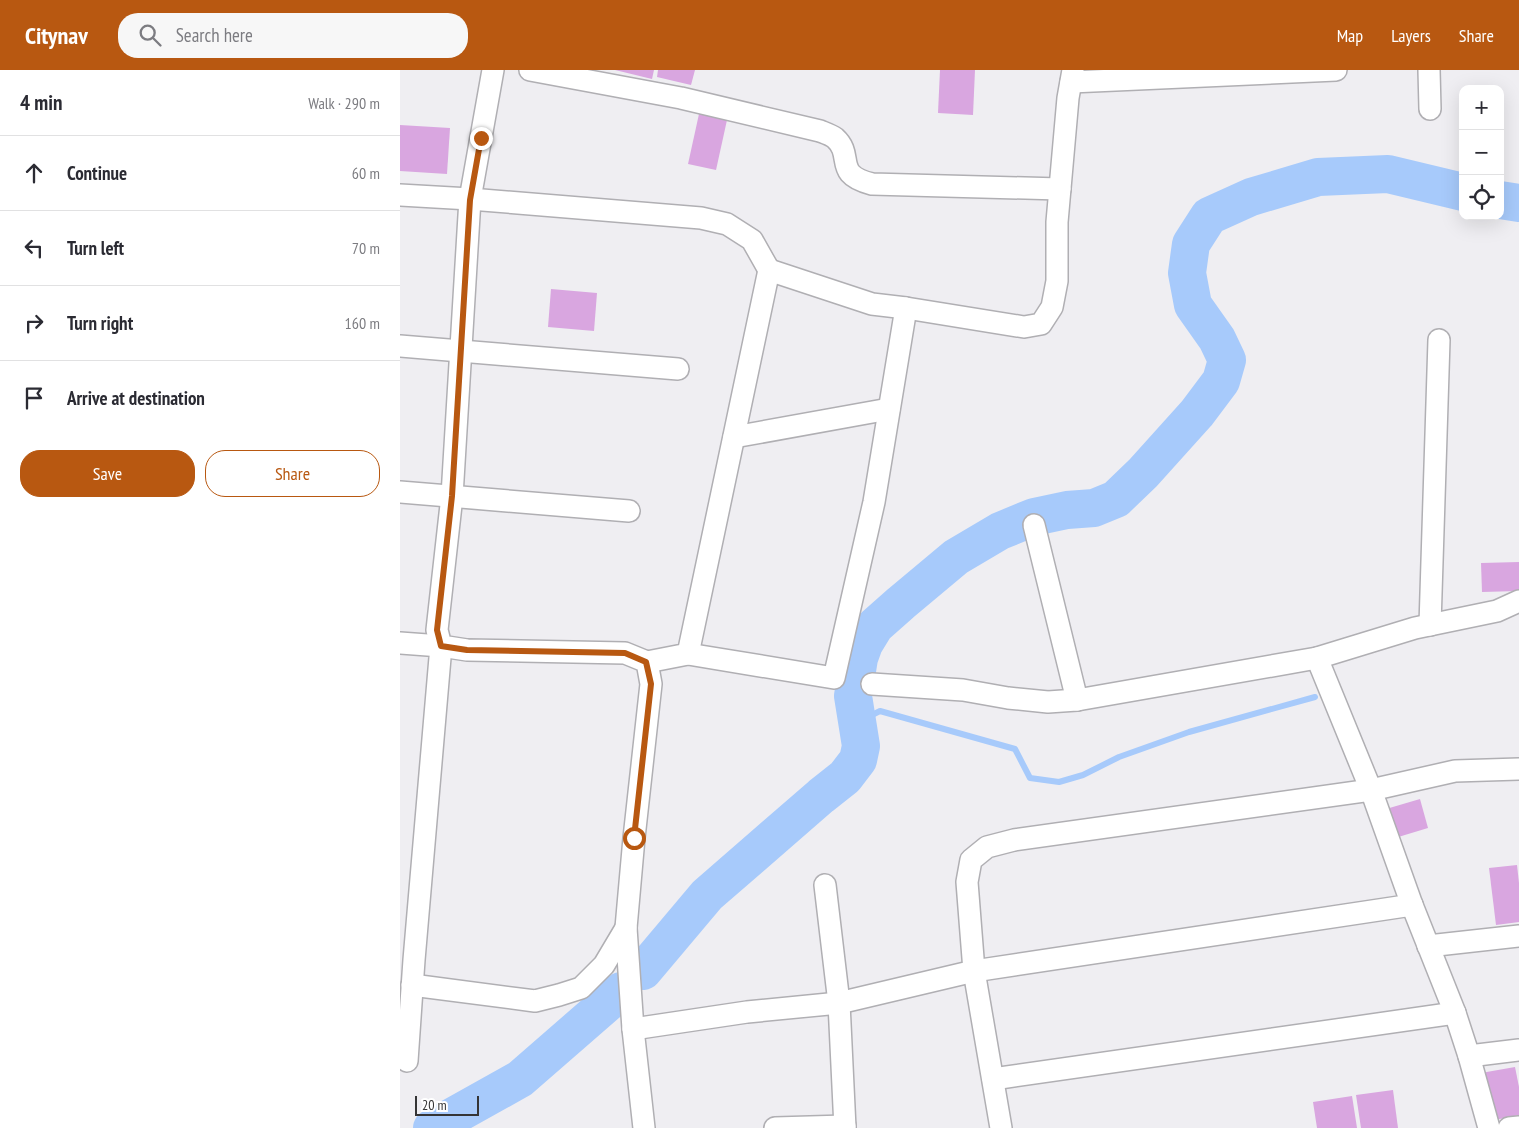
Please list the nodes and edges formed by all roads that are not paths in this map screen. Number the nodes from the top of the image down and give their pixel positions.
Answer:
1 (493, 70) edge
2 (530, 70) edge
3 (1336, 70) edge
4 (1429, 70) edge
5 (1072, 76) edge
6 (1430, 109) dead end
7 (1060, 189) junction
8 (400, 195) edge
9 (470, 200) junction
10 (769, 270) junction
11 (906, 308) junction
12 (1439, 340) dead end
13 (400, 346) edge
14 (460, 350) junction
15 (678, 368) dead end
16 (889, 408) junction
17 (734, 437) junction
18 (400, 492) edge
19 (452, 496) junction
20 (629, 511) dead end
21 (1034, 525) dead end
22 (1519, 601) edge
23 (1430, 625) junction
24 (400, 643) edge
25 (441, 646) junction
26 (688, 654) junction
27 (1317, 658) junction
28 (646, 662) junction
29 (872, 684) dead end
30 (1077, 700) junction
31 (1519, 769) edge
32 (1371, 790) junction
33 (825, 885) dead end
34 (1412, 905) junction
35 (626, 928) junction
36 (1519, 936) edge
37 (1428, 946) junction
38 (974, 971) junction
39 (412, 985) junction
40 (840, 1004) junction
41 (1455, 1013) junction
42 (634, 1029) junction
43 (1519, 1050) edge
44 (1469, 1056) junction
45 (407, 1061) dead end
46 (993, 1079) junction
47 (845, 1127) edge
48 (1519, 1127) edge
49 (644, 1128) edge
50 (775, 1128) edge
51 (1001, 1128) edge
52 (1490, 1128) edge
53 (1508, 1128) edge

1 - 9 street
2 - 7 street
3 - 5 street
4 - 6 street
5 - 7 street
7 - 11 street
8 - 9 street
9 - 10 street
9 - 14 street
10 - 11 street
10 - 17 street
11 - 16 street
12 - 23 street
13 - 14 street
14 - 15 street
14 - 19 street
16 - 17 street
16 - 26 street
17 - 26 street
18 - 19 street
19 - 20 street
19 - 25 street
21 - 30 street
22 - 23 street
23 - 27 street
24 - 25 street
25 - 28 street
25 - 39 street
26 - 28 street
27 - 30 street
27 - 32 street
28 - 35 street
29 - 30 street
31 - 32 street
32 - 34 street
32 - 38 street
33 - 40 street
34 - 37 street
34 - 38 street
35 - 39 street
35 - 42 street
36 - 37 street
37 - 41 street
38 - 40 street
38 - 46 street
39 - 45 street
40 - 42 street
40 - 47 street
41 - 44 street
41 - 46 street
42 - 49 street
43 - 44 street
44 - 52 street
46 - 51 street
47 - 50 street
48 - 53 street

